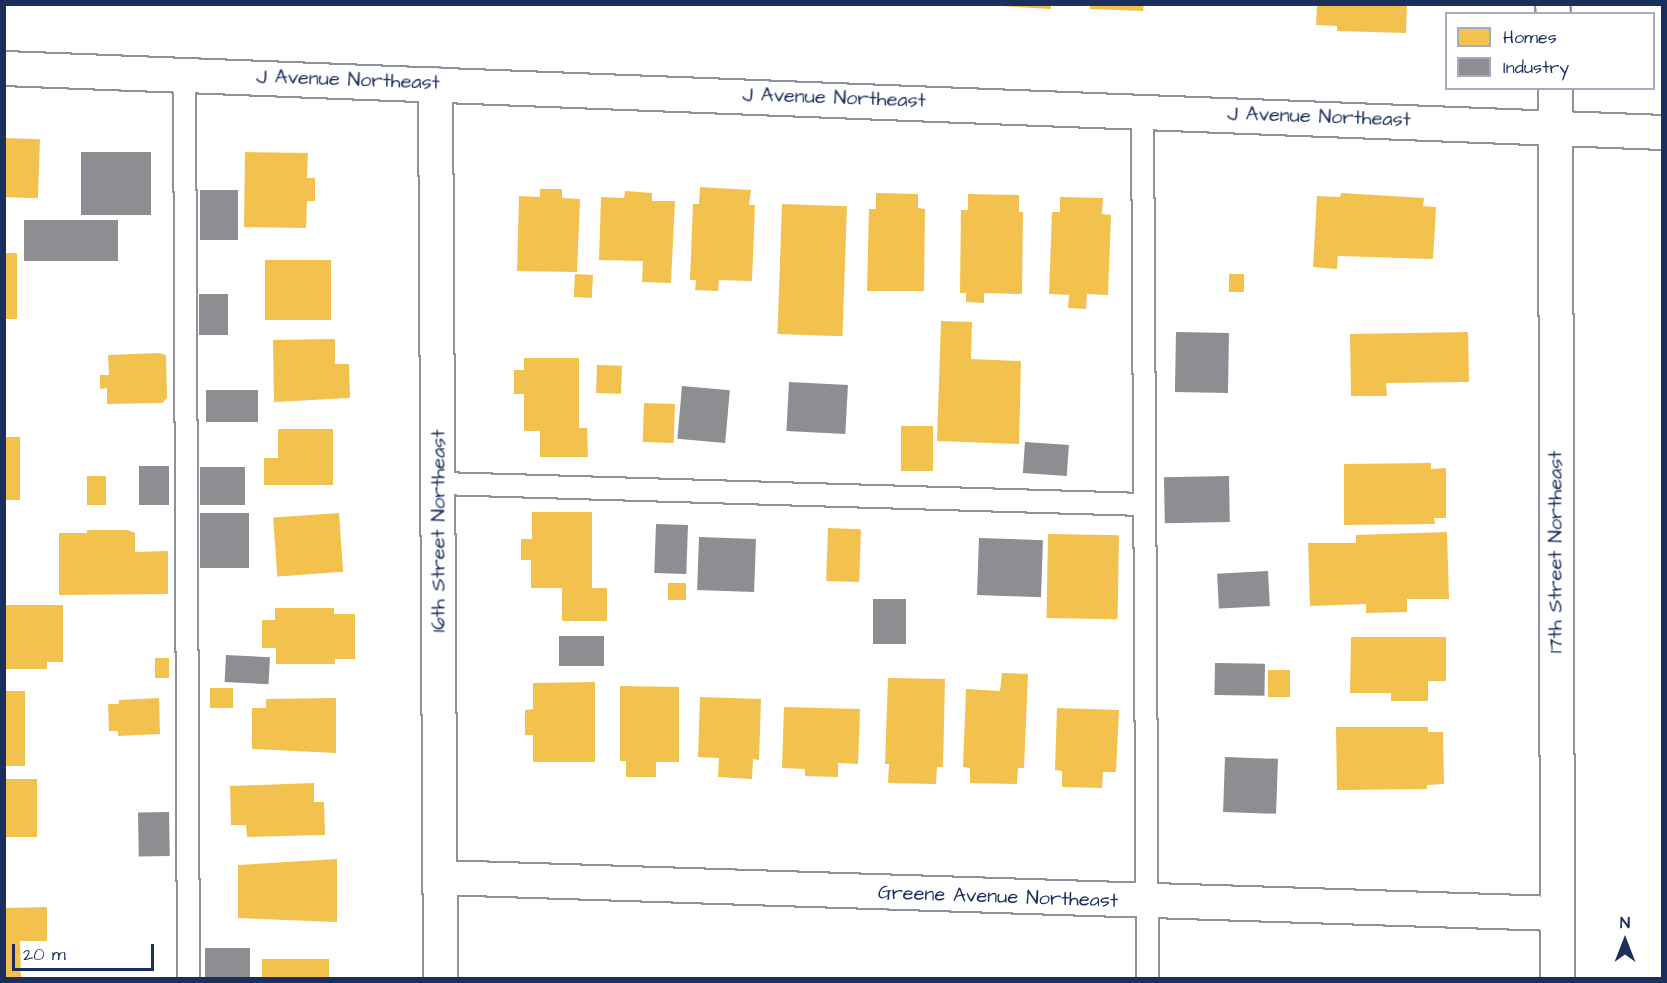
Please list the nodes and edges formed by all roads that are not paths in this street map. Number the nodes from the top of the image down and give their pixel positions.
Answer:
1 (4, 68) edge
2 (184, 74) junction
3 (435, 84) junction
4 (1555, 90) edge
5 (1142, 110) junction
6 (1556, 126) junction
7 (1662, 132) edge
8 (440, 483) junction
9 (1142, 504) junction
10 (440, 877) junction
11 (1146, 902) junction
12 (1556, 913) junction
13 (188, 978) edge
14 (440, 978) edge
15 (1147, 978) edge
16 (1557, 978) edge

1 - 2 street, J Avenue Northeast
2 - 3 street, J Avenue Northeast
2 - 13 lane
3 - 5 street, J Avenue Northeast
3 - 8 street, 16th Street Northeast
4 - 6 street, 17th Street Northeast
5 - 6 street, J Avenue Northeast
5 - 9 lane
6 - 7 street, J Avenue Northeast
6 - 12 street, 17th Street Northeast
8 - 9 lane
8 - 10 street, 16th Street Northeast
9 - 11 lane
10 - 11 street, Greene Avenue Northeast
10 - 14 street, 16th Street Northeast
11 - 12 street, Greene Avenue Northeast
11 - 15 lane
12 - 16 street, 17th Street Northeast

